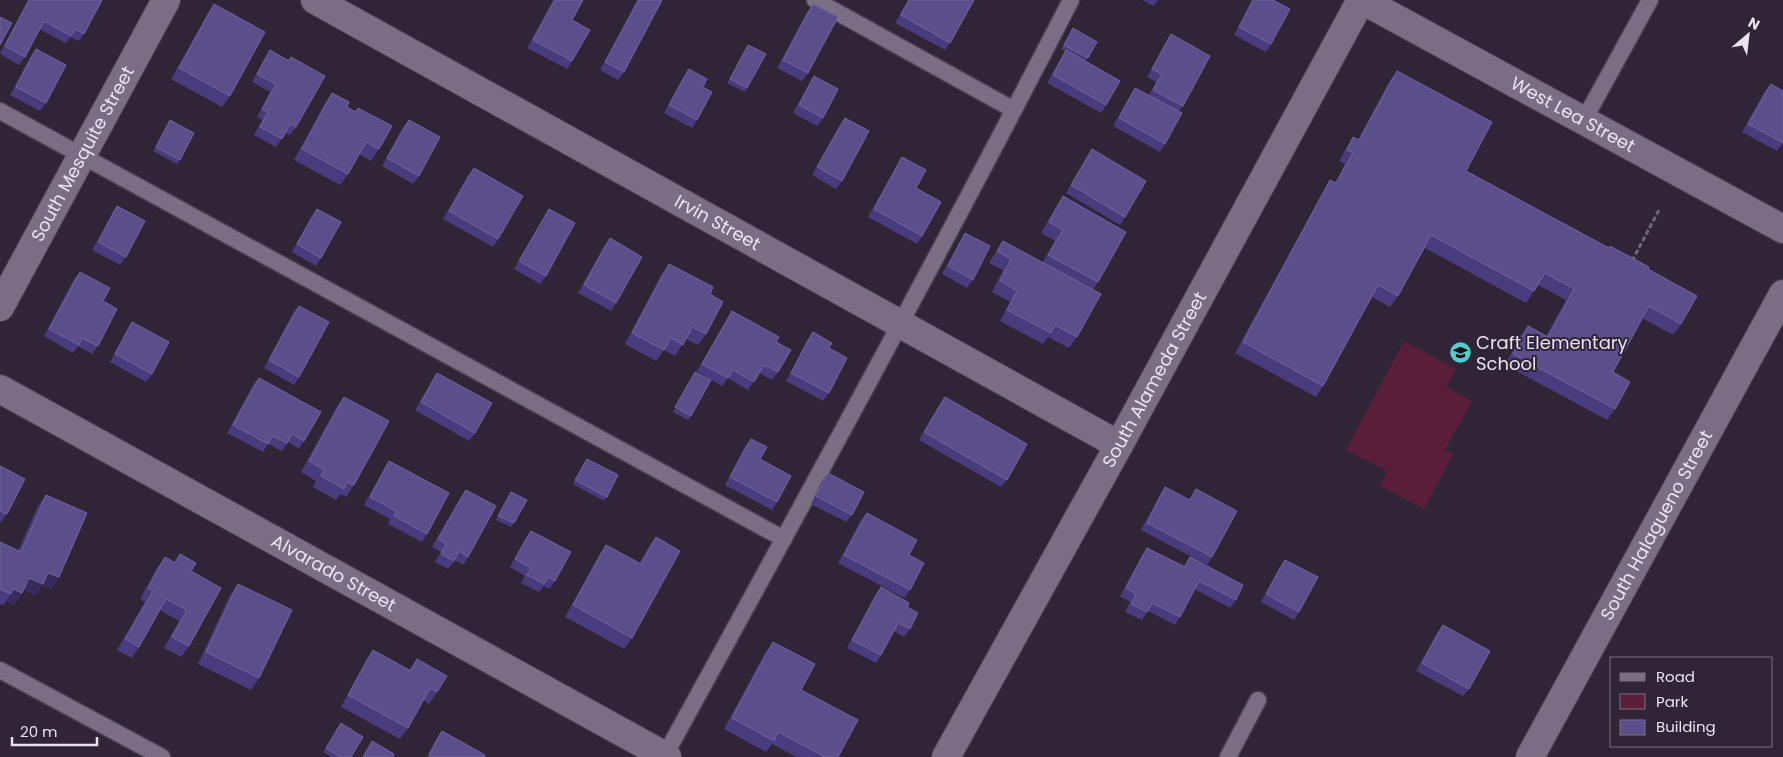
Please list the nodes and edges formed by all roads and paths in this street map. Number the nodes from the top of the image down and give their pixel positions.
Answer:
1 (166, 0) edge
2 (315, 0) edge
3 (815, 0) edge
4 (1071, 0) edge
5 (1362, 0) edge
6 (1650, 0) edge
7 (1014, 110) junction
8 (0, 111) edge
9 (1584, 120) junction
10 (82, 155) junction
11 (1660, 208) dead end
12 (1783, 229) edge
13 (1631, 262) edge
14 (1783, 294) edge
15 (0, 307) edge
16 (900, 322) junction
17 (0, 389) edge
18 (1119, 445) junction
19 (784, 540) junction
20 (0, 670) edge
21 (1258, 700) dead end
22 (162, 757) edge
23 (666, 757) edge
24 (946, 757) edge
25 (1228, 757) edge
26 (1530, 757) edge

1 - 10 street, South Mesquite Street
2 - 16 street, Irvin Street
3 - 7 lane
4 - 7 lane
5 - 9 street, West Lea Street
5 - 18 street, South Alameda Street
6 - 9 lane
7 - 16 lane
8 - 10 lane
9 - 12 street, West Lea Street
10 - 15 street, South Mesquite Street
10 - 19 lane
11 - 13 path
14 - 26 street, South Halagueno Street
16 - 18 street, Irvin Street
16 - 19 lane
17 - 23 street, Alvarado Street
18 - 24 street, South Alameda Street
19 - 23 lane
20 - 22 lane
21 - 25 lane

